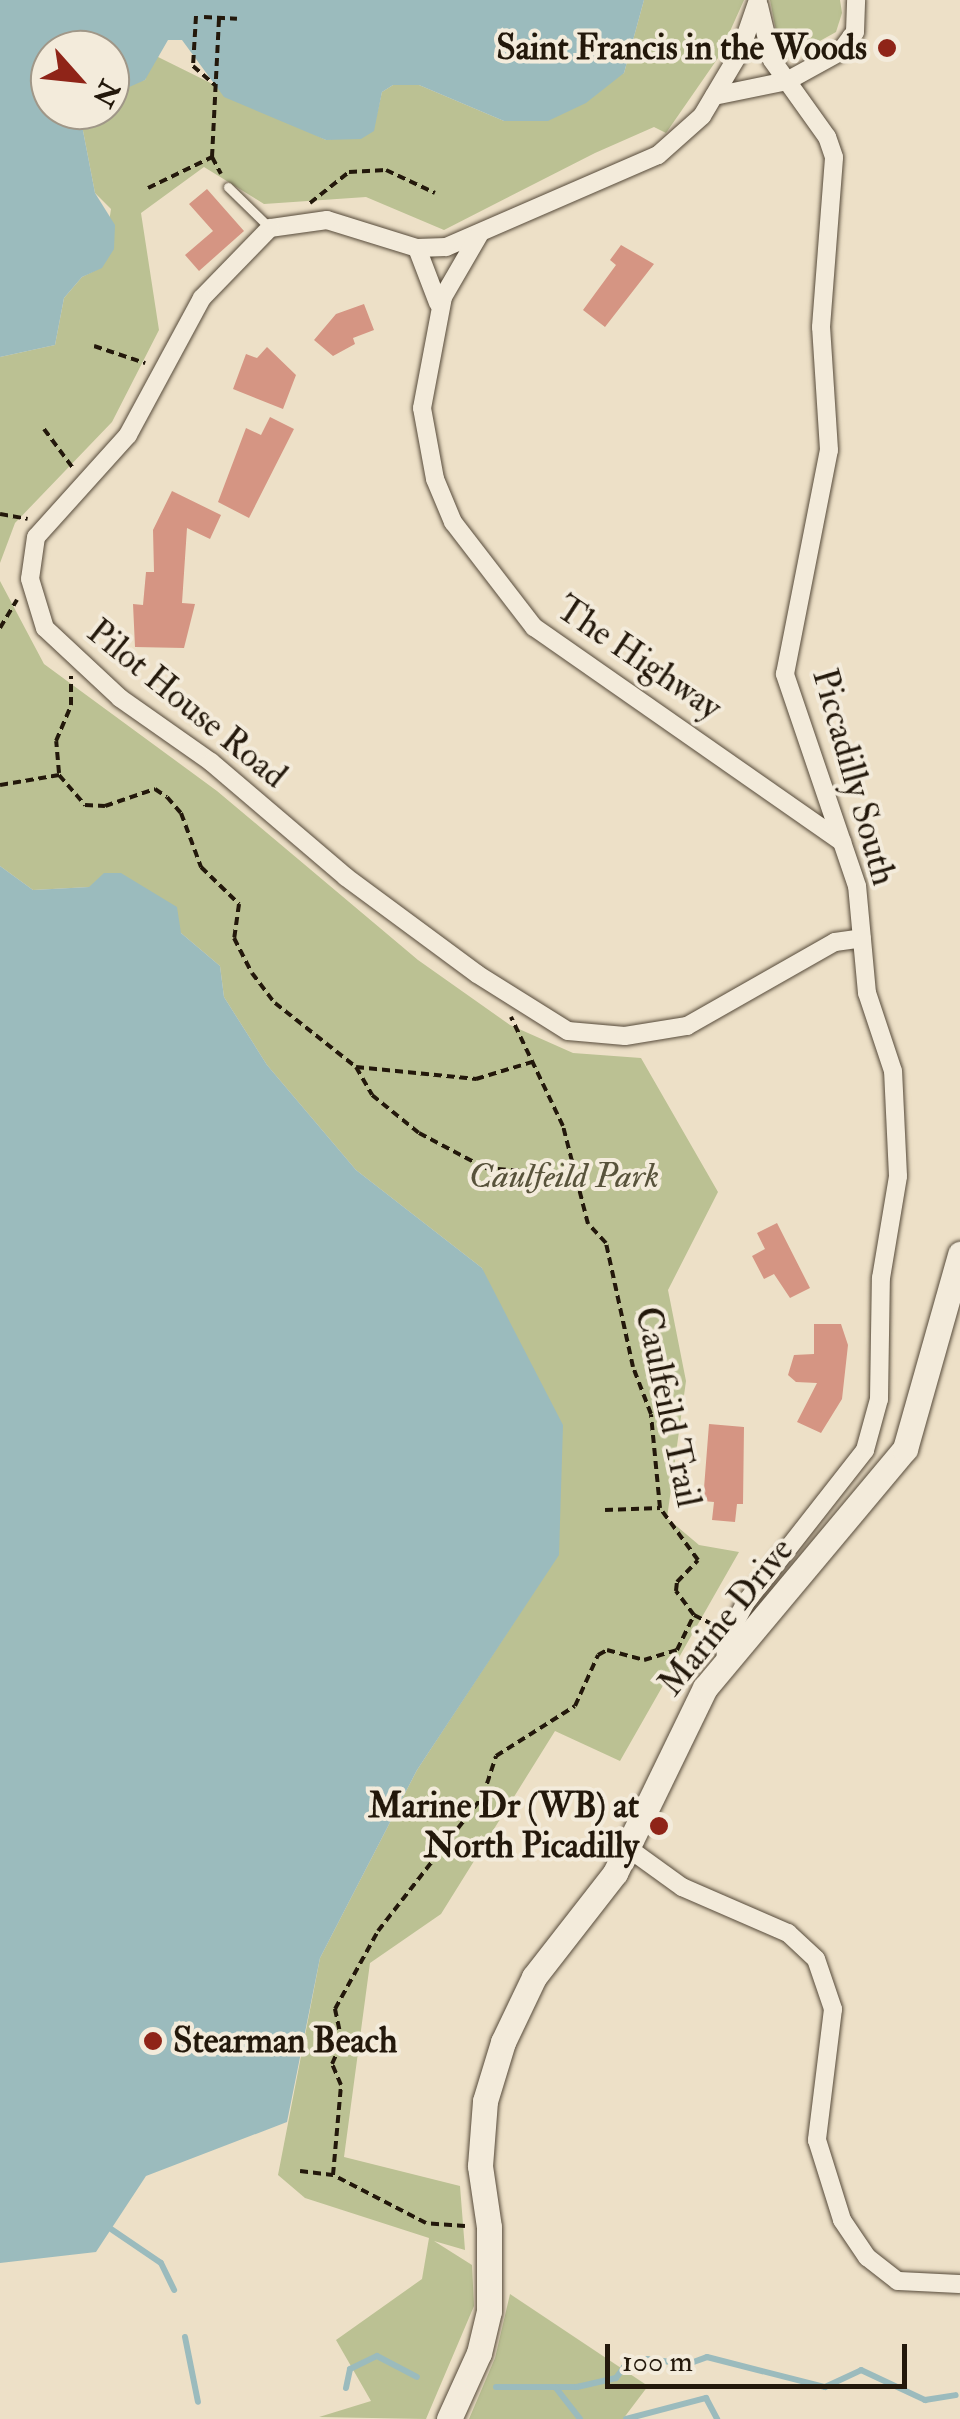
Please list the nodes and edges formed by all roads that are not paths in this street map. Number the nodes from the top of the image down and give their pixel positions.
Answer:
1 (758, 0) edge
2 (856, 0) edge
3 (787, 81) junction
4 (714, 96) junction
5 (228, 187) road end
6 (270, 228) junction
7 (481, 232) junction
8 (417, 248) junction
9 (439, 309) junction
10 (846, 845) junction
11 (862, 938) junction
12 (960, 1254) edge
13 (726, 1661) junction
14 (628, 1848) junction
15 (960, 2284) edge
16 (449, 2419) edge

1 - 3 street, Piccadilly South
1 - 4 street
2 - 3 street
3 - 4 street
3 - 10 street, Piccadilly South
4 - 7 street
5 - 6 lane
6 - 8 street
6 - 11 street, Pilot House Road
7 - 8 street
7 - 9 street, The Highway
8 - 9 street, The Highway
9 - 10 street, The Highway
10 - 11 street, Piccadilly South
11 - 13 street, Piccadilly South
12 - 13 main road, Marine Drive
13 - 14 main road, Marine Drive
14 - 15 street
14 - 16 main road, Marine Drive

